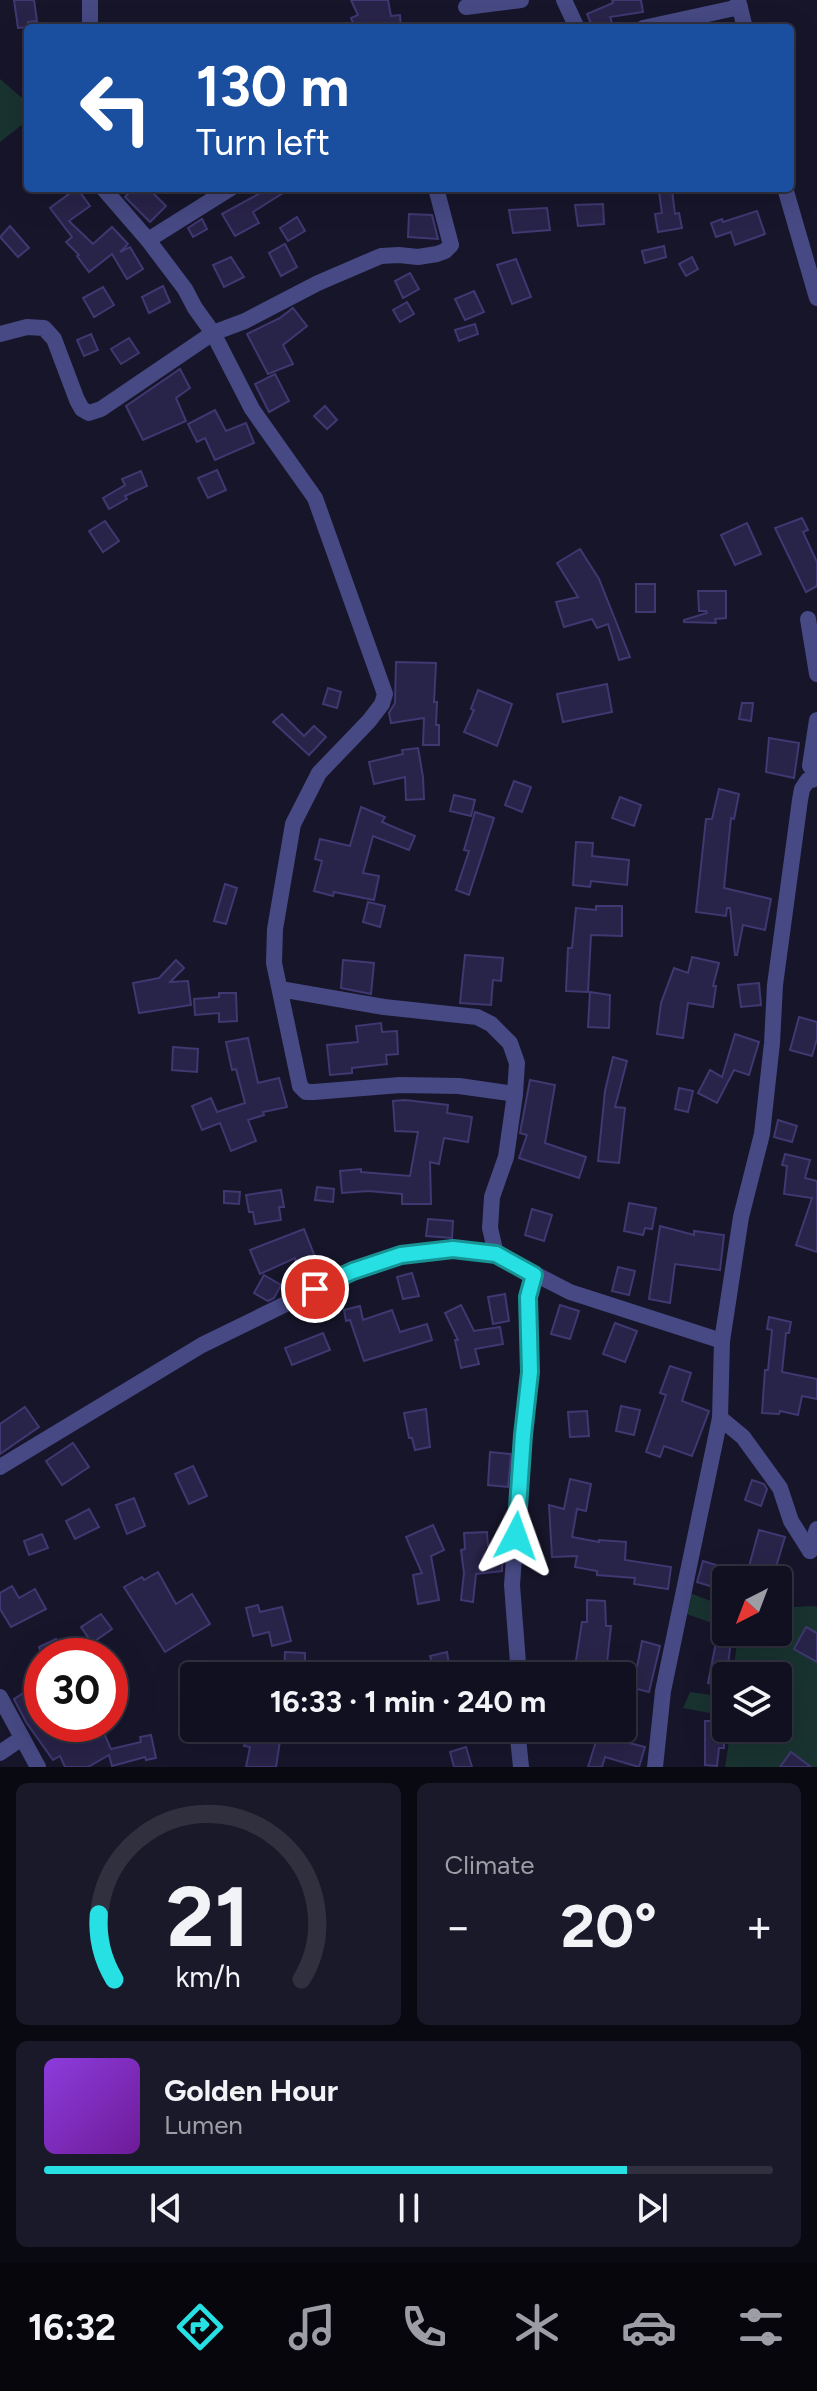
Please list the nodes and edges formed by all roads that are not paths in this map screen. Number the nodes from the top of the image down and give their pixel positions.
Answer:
1 (90, 0) edge
2 (521, 0) edge
3 (564, 0) edge
4 (739, 3) edge
5 (466, 7) dead end
6 (90, 24) edge
7 (575, 24) edge
8 (658, 24) edge
9 (744, 24) edge
10 (106, 192) edge
11 (225, 192) edge
12 (437, 192) edge
13 (786, 192) edge
14 (148, 240) junction
15 (817, 298) edge
16 (213, 333) junction
17 (0, 334) edge
18 (808, 619) dead end
19 (817, 674) edge
20 (817, 720) edge
21 (817, 755) edge
22 (808, 780) junction
23 (280, 989) junction
24 (515, 1094) junction
25 (496, 1254) junction
26 (534, 1275) junction
27 (722, 1341) junction
28 (720, 1418) junction
29 (0, 1467) edge
30 (817, 1529) edge
31 (518, 1662) edge
32 (0, 1697) edge
33 (22, 1738) junction
34 (518, 1742) edge
35 (0, 1753) edge
36 (38, 1767) edge
37 (521, 1767) edge
38 (655, 1767) edge

1 - 6 street
2 - 5 street
3 - 7 street
4 - 8 street
4 - 9 street
10 - 14 street
11 - 14 street
12 - 16 street
13 - 15 street
14 - 16 street
16 - 17 street
16 - 23 street
18 - 19 street
20 - 22 street
21 - 22 street
22 - 27 street
23 - 24 street
23 - 24 street
24 - 25 street
25 - 26 street
25 - 29 street
26 - 27 street
26 - 31 street
27 - 28 street
28 - 30 street
28 - 38 street
32 - 33 street
33 - 35 street
33 - 36 street
34 - 37 street

